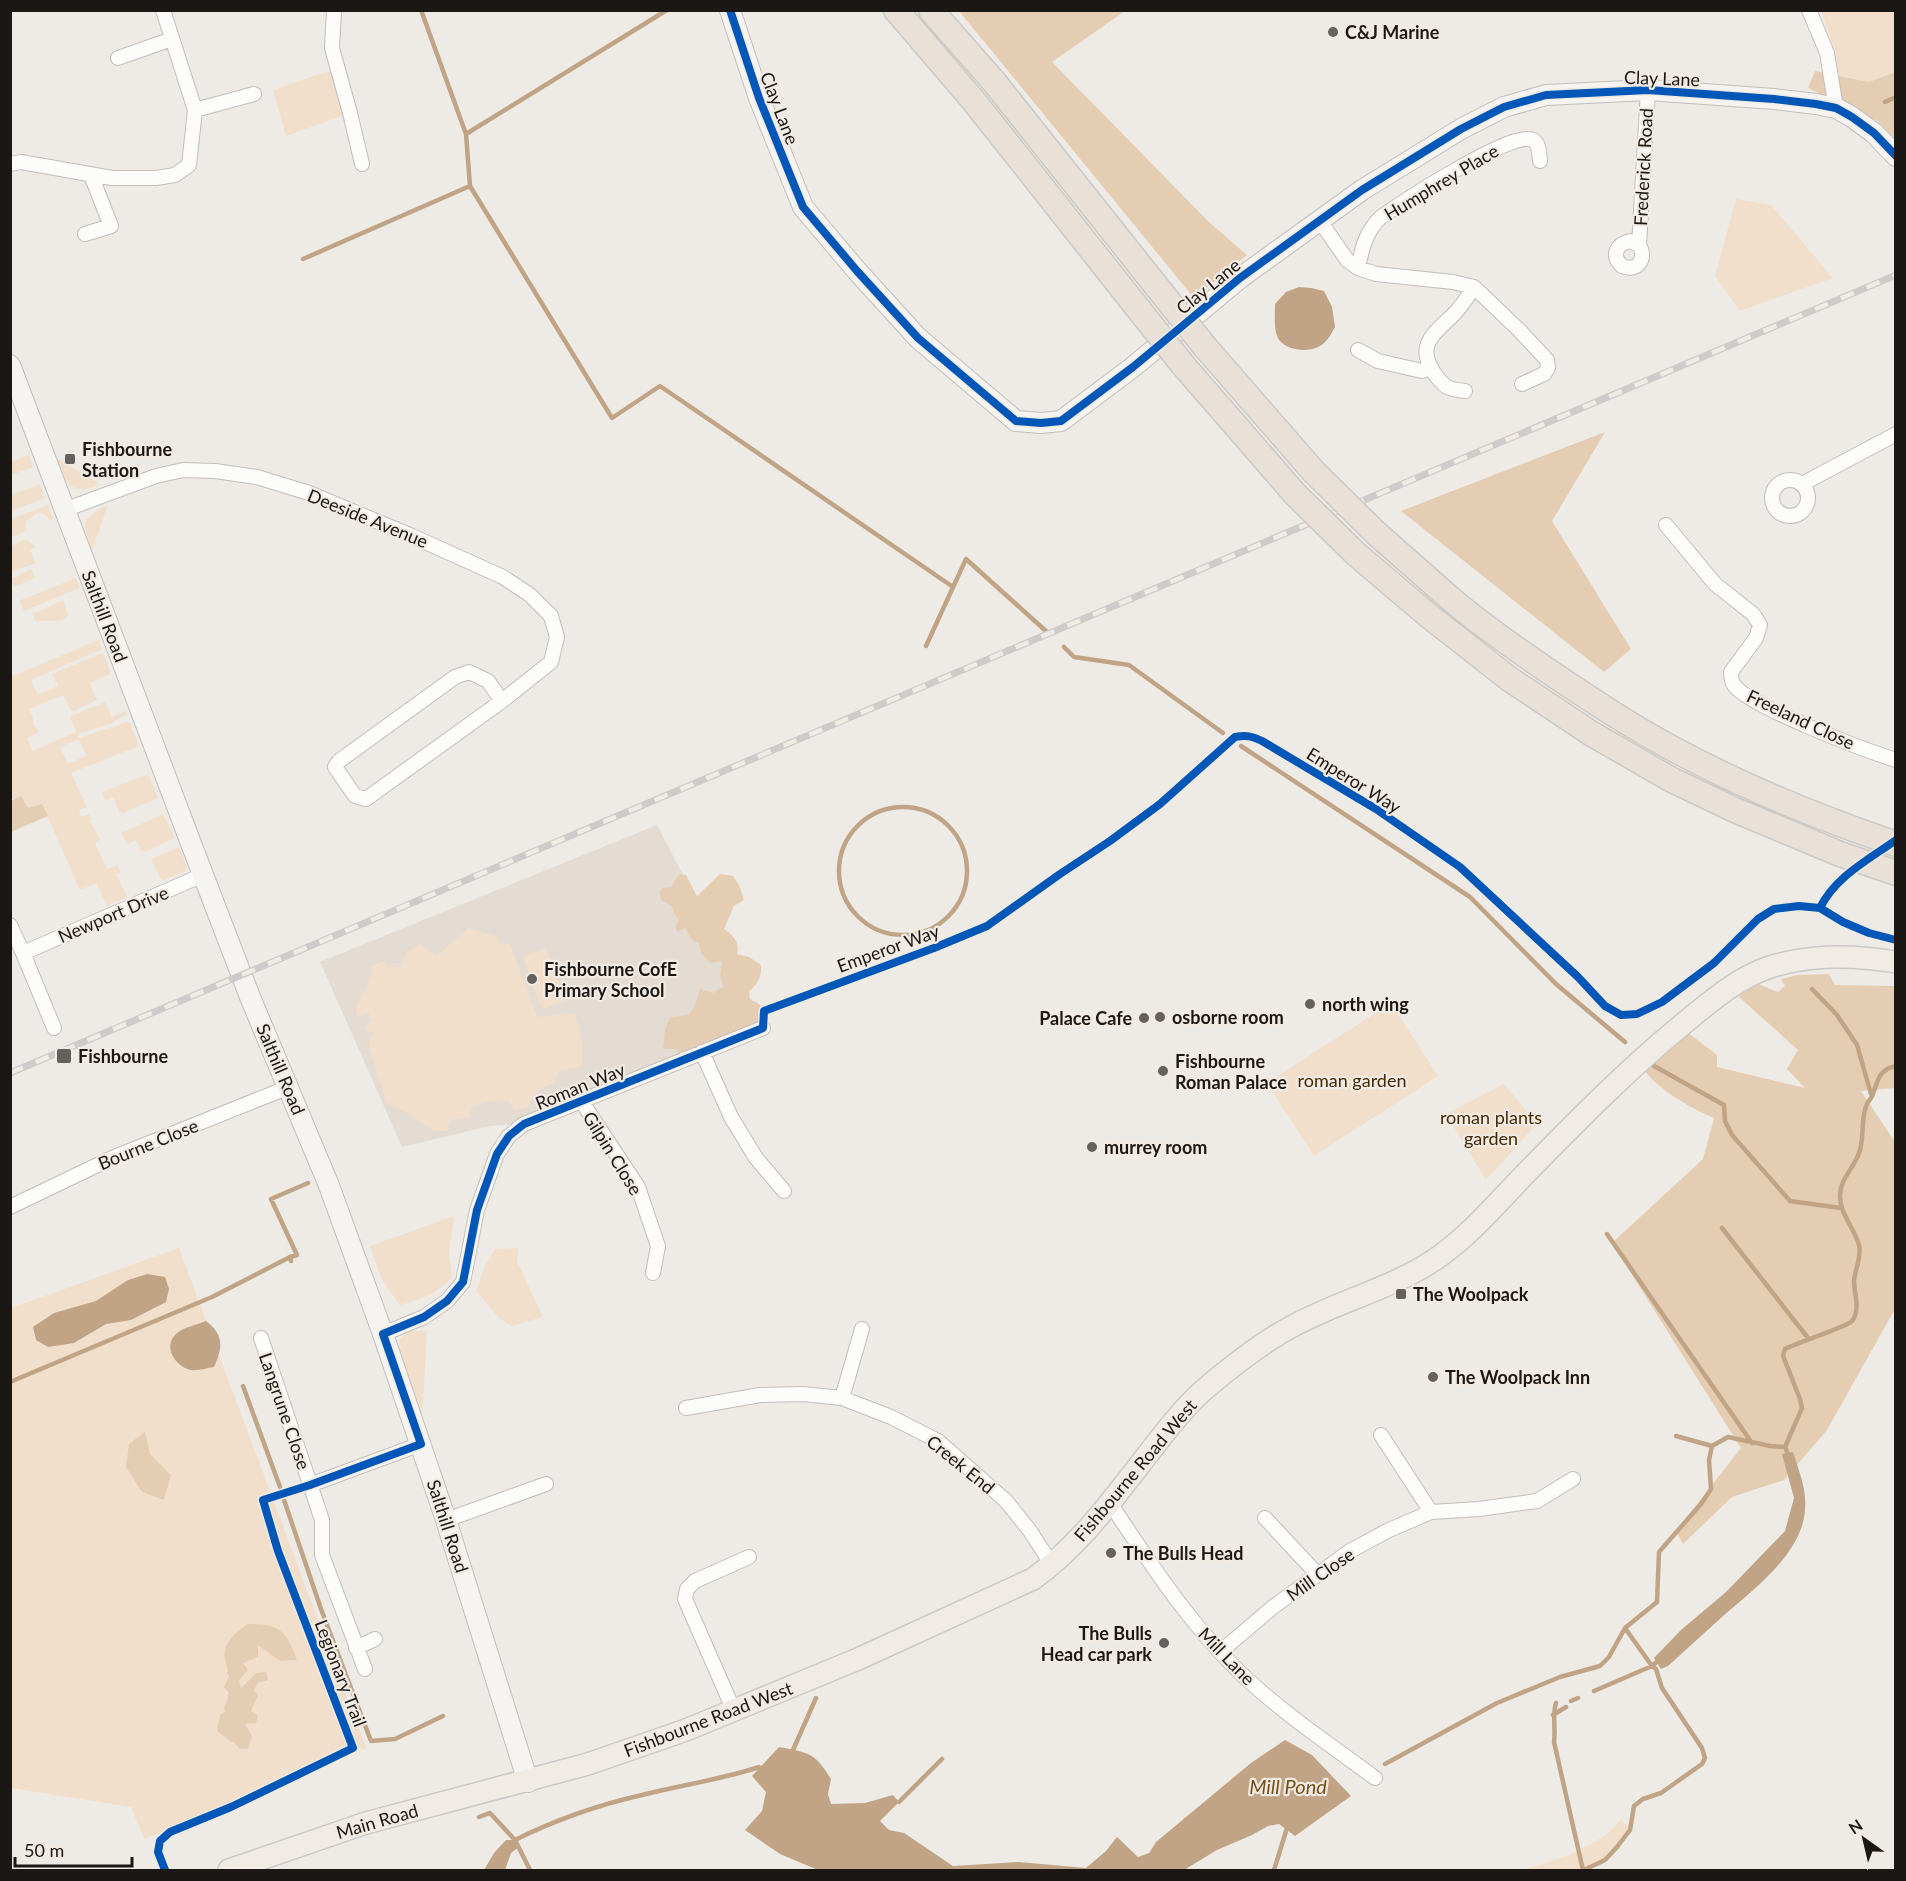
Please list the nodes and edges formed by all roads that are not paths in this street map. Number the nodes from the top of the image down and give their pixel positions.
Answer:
1 (163, 10) edge
2 (334, 10) edge
3 (730, 10) edge
4 (896, 10) edge
5 (931, 10) edge
6 (1809, 10) edge
7 (172, 39) junction
8 (118, 58) dead end
9 (1648, 90) junction
10 (254, 94) dead end
11 (1836, 108) junction
12 (195, 110) junction
13 (1896, 156) edge
14 (1540, 161) dead end
15 (10, 164) edge
16 (362, 164) dead end
17 (91, 175) junction
18 (1320, 220) junction
19 (85, 234) dead end
20 (1639, 245) dead end
21 (1358, 268) junction
22 (1474, 287) junction
23 (1358, 350) dead end
24 (10, 365) edge
25 (1431, 367) junction
26 (1522, 384) dead end
27 (1465, 391) dead end
28 (17, 401) edge
29 (1896, 434) edge
30 (1802, 484) dead end
31 (64, 510) junction
32 (1666, 525) dead end
33 (502, 701) junction
34 (1896, 760) edge
35 (1896, 844) edge
36 (1896, 873) edge
37 (203, 875) junction
38 (10, 925) edge
39 (22, 953) junction
40 (1896, 962) edge
41 (54, 1028) dead end
42 (763, 1028) dead end
43 (702, 1052) junction
44 (289, 1087) junction
45 (582, 1102) junction
46 (784, 1191) dead end
47 (10, 1207) edge
48 (653, 1273) dead end
49 (862, 1329) dead end
50 (383, 1334) junction
51 (261, 1338) dead end
52 (842, 1398) junction
53 (686, 1408) dead end
54 (1381, 1435) dead end
55 (421, 1444) junction
56 (1573, 1479) dead end
57 (546, 1484) dead end
58 (310, 1485) junction
59 (1110, 1503) junction
60 (1431, 1512) junction
61 (1265, 1518) dead end
62 (446, 1520) junction
63 (749, 1557) dead end
64 (1052, 1565) junction
65 (1318, 1575) junction
66 (375, 1639) dead end
67 (356, 1648) junction
68 (1220, 1653) junction
69 (365, 1669) dead end
70 (734, 1711) junction
71 (1375, 1778) dead end
72 (528, 1782) junction
73 (229, 1870) edge

1 - 7 street
2 - 16 street
3 - 18 street, Clay Lane
4 - 36 highway, bridge
5 - 35 highway, bridge
6 - 11 street
7 - 8 street
7 - 12 street
9 - 11 street, Clay Lane
9 - 18 street, Clay Lane
9 - 20 street, Frederick Road
10 - 12 street
11 - 13 street, Clay Lane
12 - 17 street
14 - 21 street, Humphrey Place
15 - 17 street
17 - 19 street
18 - 21 street
21 - 22 street
22 - 25 street
22 - 26 street
23 - 25 street
24 - 28 street, Salthill Road
25 - 27 street
28 - 31 street, Salthill Road
29 - 30 street
31 - 33 street, Deeside Avenue
31 - 37 street, Salthill Road
32 - 34 street, Freeland Close
33 - 33 street, Deeside Avenue
37 - 39 street, Newport Drive
37 - 44 street, Salthill Road
38 - 39 street
39 - 41 street
40 - 59 main road, Fishbourne Road West
42 - 43 street, Roman Way
43 - 45 street, Roman Way
43 - 46 street
44 - 47 street, Bourne Close
44 - 50 street, Salthill Road
45 - 48 street, Gilpin Close
45 - 50 street, Roman Way
49 - 52 street
50 - 55 street, Salthill Road
51 - 58 street, Langrune Close
52 - 53 street, Creek End
52 - 64 street, Creek End
54 - 60 street
55 - 58 street, Langrune Close
55 - 62 street, Salthill Road
56 - 60 street, Mill Close
57 - 62 street
58 - 67 street, Langrune Close
59 - 64 main road, Fishbourne Road West
59 - 68 street, Mill Lane
60 - 65 street, Mill Close
61 - 65 street
62 - 72 street, Salthill Road
63 - 70 street
64 - 70 main road, Fishbourne Road West
65 - 68 street, Mill Close
66 - 67 street
67 - 69 street, Langrune Close
68 - 71 street, Mill Lane
70 - 72 main road, Fishbourne Road West
72 - 73 main road, Main Road

